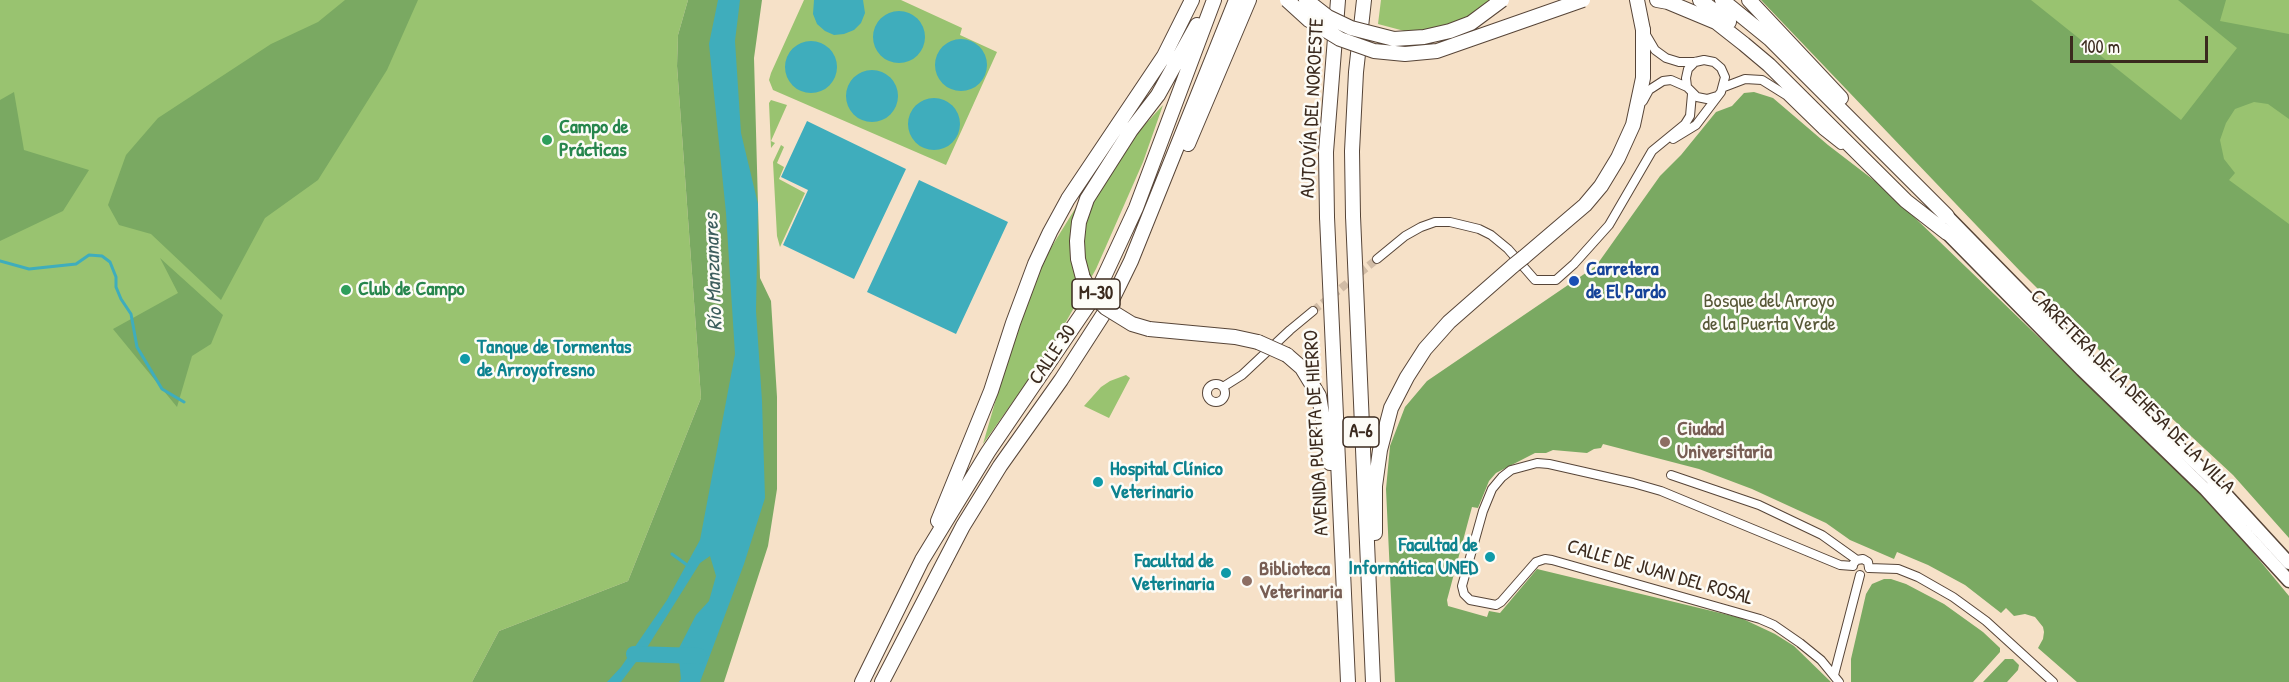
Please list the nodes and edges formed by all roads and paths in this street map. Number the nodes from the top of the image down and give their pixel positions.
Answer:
1 (1192, 0) edge
2 (1213, 0) edge
3 (1236, 0) edge
4 (1249, 0) edge
5 (1287, 0) edge
6 (1306, 0) edge
7 (1338, 0) edge
8 (1364, 0) edge
9 (1502, 0) edge
10 (1583, 0) edge
11 (1637, 0) edge
12 (1657, 0) edge
13 (1700, 0) edge
14 (1722, 0) edge
15 (1749, 0) edge
16 (1643, 30) junction
17 (1695, 62) junction
18 (1687, 87) junction
19 (1724, 87) junction
20 (1692, 94) junction
21 (1717, 96) junction
22 (1633, 125) junction
23 (1644, 163) junction
24 (1872, 168) junction
25 (1947, 216) junction
26 (1327, 217) joint
27 (1947, 232) junction
28 (1377, 259) tunnel mouth
29 (1131, 261) junction
30 (1313, 311) tunnel mouth
31 (1223, 387) dead end
32 (1671, 475) dead end
33 (1341, 535) junction
34 (922, 560) junction
35 (1855, 563) junction
36 (2289, 563) edge
37 (1869, 568) junction
38 (1860, 575) junction
39 (2289, 581) edge
40 (1371, 648) junction
41 (1836, 679) edge
42 (862, 682) edge
43 (882, 682) edge
44 (1348, 682) edge
45 (1373, 682) edge
46 (2053, 682) edge

1 - 34 highway
2 - 33 highway, bridge
2 - 34 highway, CALLE 30 / M-30
3 - 29 highway, CALLE 30 / M-30
4 - 29 highway
5 - 10 highway, bridge
6 - 9 highway, bridge
7 - 26 highway, AUTOVÍA DEL NOROESTE / A-6
8 - 40 highway, AUTOVÍA DEL NOROESTE / A-6
11 - 16 highway
12 - 24 highway
13 - 27 highway
14 - 25 highway
15 - 25 highway
16 - 17 street
16 - 22 highway
17 - 18 street
17 - 19 street
18 - 20 street
18 - 22 street
19 - 21 street
19 - 24 street
20 - 21 street
20 - 23 street
21 - 23 street
22 - 40 highway
23 - 28 street
24 - 27 highway
25 - 36 main road, CARRETERA DE LA DEHESA DE LA VILLA
26 - 33 highway, AVENIDA PUERTA DE HIERRO / A-6
27 - 39 main road, CARRETERA DE LA DEHESA DE LA VILLA
29 - 43 highway, CALLE 30 / M-30
30 - 31 street
32 - 35 street
33 - 44 highway, AVENIDA PUERTA DE HIERRO / A-6
34 - 42 highway, CALLE 30 / M-30
35 - 37 street
35 - 38 street
35 - 41 street, CALLE DE JUAN DEL ROSAL
37 - 38 street
37 - 46 street
38 - 41 street
40 - 45 highway, A-6

